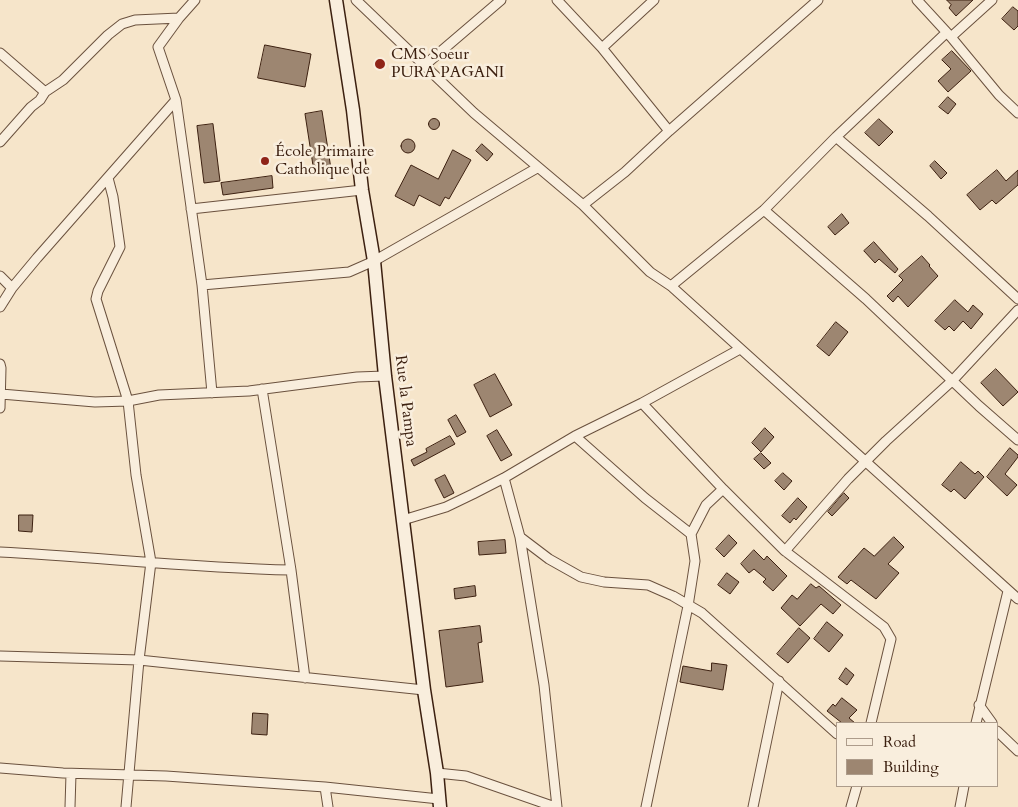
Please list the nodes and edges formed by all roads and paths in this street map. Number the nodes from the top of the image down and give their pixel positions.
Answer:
1 (195, 0) edge
2 (336, 0) edge
3 (356, 0) edge
4 (501, 0) edge
5 (557, 0) edge
6 (654, 0) edge
7 (818, 0) edge
8 (917, 0) edge
9 (992, 0) edge
10 (179, 18) junction
11 (949, 35) junction
12 (602, 48) junction
13 (0, 53) edge
14 (425, 65) junction
15 (45, 92) junction
16 (176, 100) junction
17 (1018, 114) edge
18 (669, 131) junction
19 (836, 137) junction
20 (0, 142) edge
21 (537, 168) junction
22 (108, 178) junction
23 (362, 190) junction
24 (583, 206) junction
25 (191, 208) junction
26 (764, 210) junction
27 (374, 261) junction
28 (0, 276) edge
29 (202, 284) junction
30 (671, 286) junction
31 (12, 288) junction
32 (1018, 299) edge
33 (0, 307) edge
34 (1018, 310) edge
35 (740, 349) junction
36 (0, 364) edge
37 (385, 376) junction
38 (953, 380) junction
39 (262, 389) junction
40 (212, 393) junction
41 (1, 394) junction
42 (128, 401) junction
43 (642, 403) junction
44 (0, 408) edge
45 (575, 436) junction
46 (1018, 440) edge
47 (866, 461) junction
48 (504, 478) junction
49 (723, 489) junction
50 (403, 520) junction
51 (691, 534) junction
52 (520, 537) junction
53 (785, 551) junction
54 (0, 552) edge
55 (151, 562) junction
56 (291, 570) junction
57 (1008, 591) junction
58 (1018, 599) edge
59 (688, 606) junction
60 (0, 656) edge
61 (139, 660) junction
62 (305, 678) junction
63 (779, 681) junction
64 (424, 690) junction
65 (979, 705) junction
66 (871, 722) edge
67 (976, 722) edge
68 (991, 722) edge
69 (998, 732) edge
70 (836, 733) edge
71 (1018, 751) edge
72 (0, 768) edge
73 (437, 773) junction
74 (71, 774) junction
75 (128, 776) junction
76 (857, 787) edge
77 (964, 787) edge
78 (325, 788) junction
79 (440, 803) edge
80 (70, 807) edge
81 (126, 807) edge
82 (328, 807) edge
83 (556, 807) edge
84 (646, 807) edge
85 (753, 807) edge
86 (851, 807) edge
87 (960, 807) edge

1 - 10 street
2 - 23 street, Rue la Pampa
3 - 14 street
4 - 14 street
5 - 12 street
6 - 12 street
7 - 18 street
8 - 11 street
9 - 11 street
10 - 15 street
10 - 16 street
11 - 17 street
11 - 19 street
12 - 18 street
13 - 15 street
14 - 21 street
15 - 20 street
16 - 22 street
16 - 25 street
18 - 24 street
19 - 26 street
19 - 32 street
21 - 24 street
21 - 27 street
22 - 31 street
22 - 42 street
23 - 25 street
23 - 27 street, Rue la Pampa
24 - 30 street
25 - 29 street
26 - 30 street
26 - 38 street
27 - 29 street
27 - 37 street, Rue la Pampa
28 - 31 street
29 - 40 street
30 - 35 street
31 - 33 street
34 - 38 street
35 - 43 street
35 - 47 street
36 - 41 street
37 - 39 street
37 - 50 street, Rue la Pampa
38 - 46 street
38 - 47 street
39 - 40 street
39 - 56 street
40 - 42 street
41 - 42 street
41 - 44 street
42 - 55 street
43 - 45 street
43 - 49 street
45 - 48 street
45 - 51 street
47 - 53 street
47 - 57 street
48 - 50 street
48 - 52 street
49 - 51 street
49 - 53 street
50 - 64 street, Rue la Pampa
51 - 59 street
52 - 59 street
52 - 83 street
53 - 66 street
54 - 55 street
55 - 56 street
55 - 61 street
56 - 62 street
57 - 58 street
57 - 65 street
59 - 63 street
59 - 84 street
60 - 61 street
61 - 62 street
61 - 75 street
62 - 64 street
63 - 70 street
63 - 85 street
64 - 73 street, Rue la Pampa
65 - 67 street
65 - 68 street
69 - 71 street
72 - 74 street
73 - 79 street, Rue la Pampa
73 - 83 street
74 - 75 street
74 - 80 street
75 - 78 street
75 - 81 street
76 - 86 street
77 - 87 street
78 - 79 street
78 - 82 street

